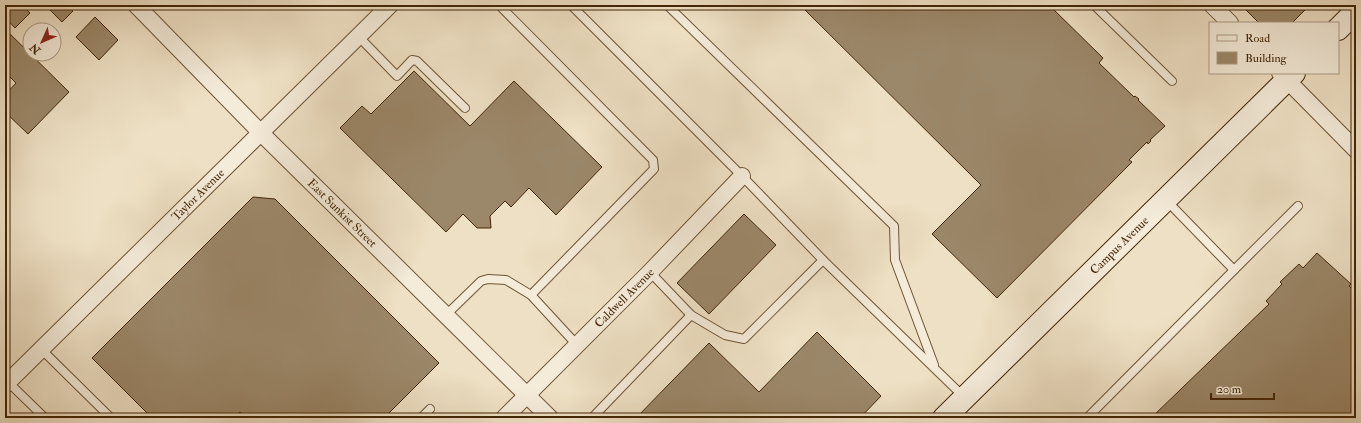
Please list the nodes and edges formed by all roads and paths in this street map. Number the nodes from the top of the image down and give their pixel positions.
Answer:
1 (136, 5) edge
2 (390, 5) edge
3 (502, 5) edge
4 (571, 5) edge
5 (667, 5) edge
6 (1094, 5) edge
7 (1212, 5) edge
8 (1356, 11) edge
9 (1229, 22) edge
10 (1339, 28) edge
11 (358, 36) junction
12 (1287, 75) edge
13 (1172, 81) dead end
14 (465, 108) dead end
15 (261, 133) junction
16 (1356, 150) edge
17 (742, 176) junction
18 (1166, 200) junction
19 (1298, 206) dead end
20 (823, 260) junction
21 (1234, 270) junction
22 (650, 272) junction
23 (531, 295) junction
24 (446, 315) junction
25 (691, 315) junction
26 (577, 345) junction
27 (41, 349) junction
28 (935, 368) junction
29 (7, 383) edge
30 (527, 395) junction
31 (965, 398) junction
32 (430, 409) dead end
33 (46, 418) edge
34 (111, 418) edge
35 (421, 418) edge
36 (504, 418) edge
37 (550, 418) edge
38 (592, 418) edge
39 (944, 418) edge
40 (1087, 418) edge

1 - 15 street, East Sunkist Street
2 - 11 street, Taylor Avenue
3 - 23 lane
4 - 17 lane
5 - 28 lane
6 - 13 lane
7 - 9 street
8 - 10 street
11 - 14 lane
11 - 15 street, Taylor Avenue
12 - 16 street
12 - 18 street, Campus Avenue
15 - 24 street, East Sunkist Street
15 - 27 street, Taylor Avenue
17 - 20 lane
17 - 22 street, Caldwell Avenue
18 - 21 lane
18 - 31 street, Campus Avenue
19 - 21 lane
20 - 25 lane
20 - 28 lane
21 - 40 lane
22 - 25 lane
22 - 26 street, Caldwell Avenue
23 - 24 lane
23 - 26 lane
24 - 30 street, East Sunkist Street
25 - 38 lane
26 - 30 street, Caldwell Avenue
27 - 29 street, Taylor Avenue
27 - 34 lane
28 - 31 lane
29 - 33 lane
30 - 36 street, Caldwell Avenue
30 - 37 street, East Sunkist Street
31 - 39 street, Campus Avenue
32 - 35 lane

